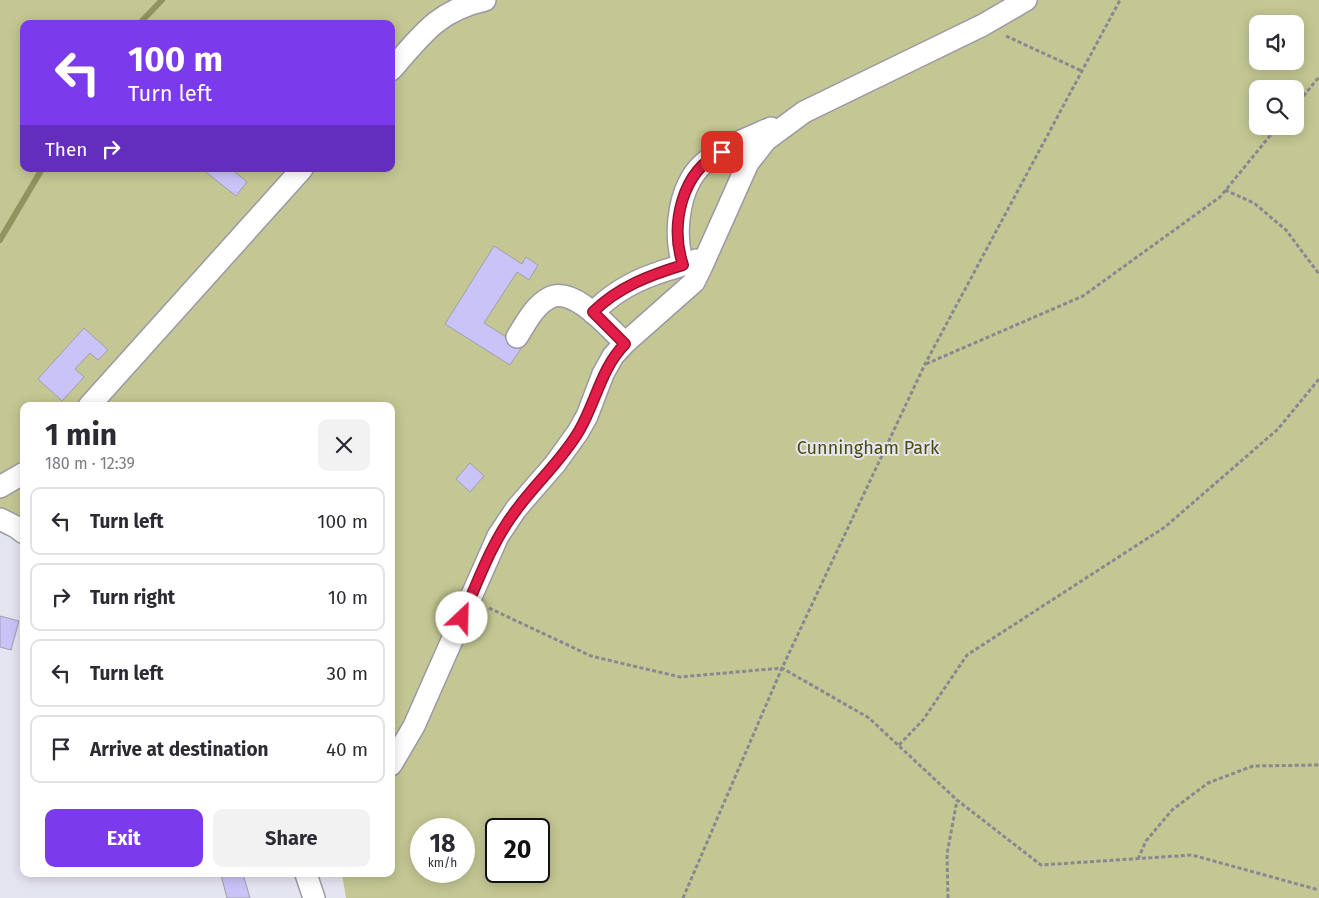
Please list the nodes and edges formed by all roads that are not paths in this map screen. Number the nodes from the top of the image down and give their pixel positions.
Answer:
1 (485, 0) edge
2 (1026, 0) edge
3 (395, 66) edge
4 (804, 112) junction
5 (299, 172) edge
6 (710, 250) junction
7 (683, 265) junction
8 (593, 312) junction
9 (517, 337) dead end
10 (625, 344) junction
11 (93, 402) edge
12 (20, 475) edge
13 (0, 487) edge
14 (0, 520) edge
15 (20, 530) edge
16 (395, 758) edge
17 (307, 877) edge
18 (314, 898) edge

1 - 3 street
2 - 4 street
4 - 6 street
4 - 7 street
5 - 11 street
6 - 7 street
6 - 10 street
7 - 8 street
8 - 9 street
8 - 10 street
10 - 16 street
12 - 13 street
14 - 15 street
17 - 18 street

